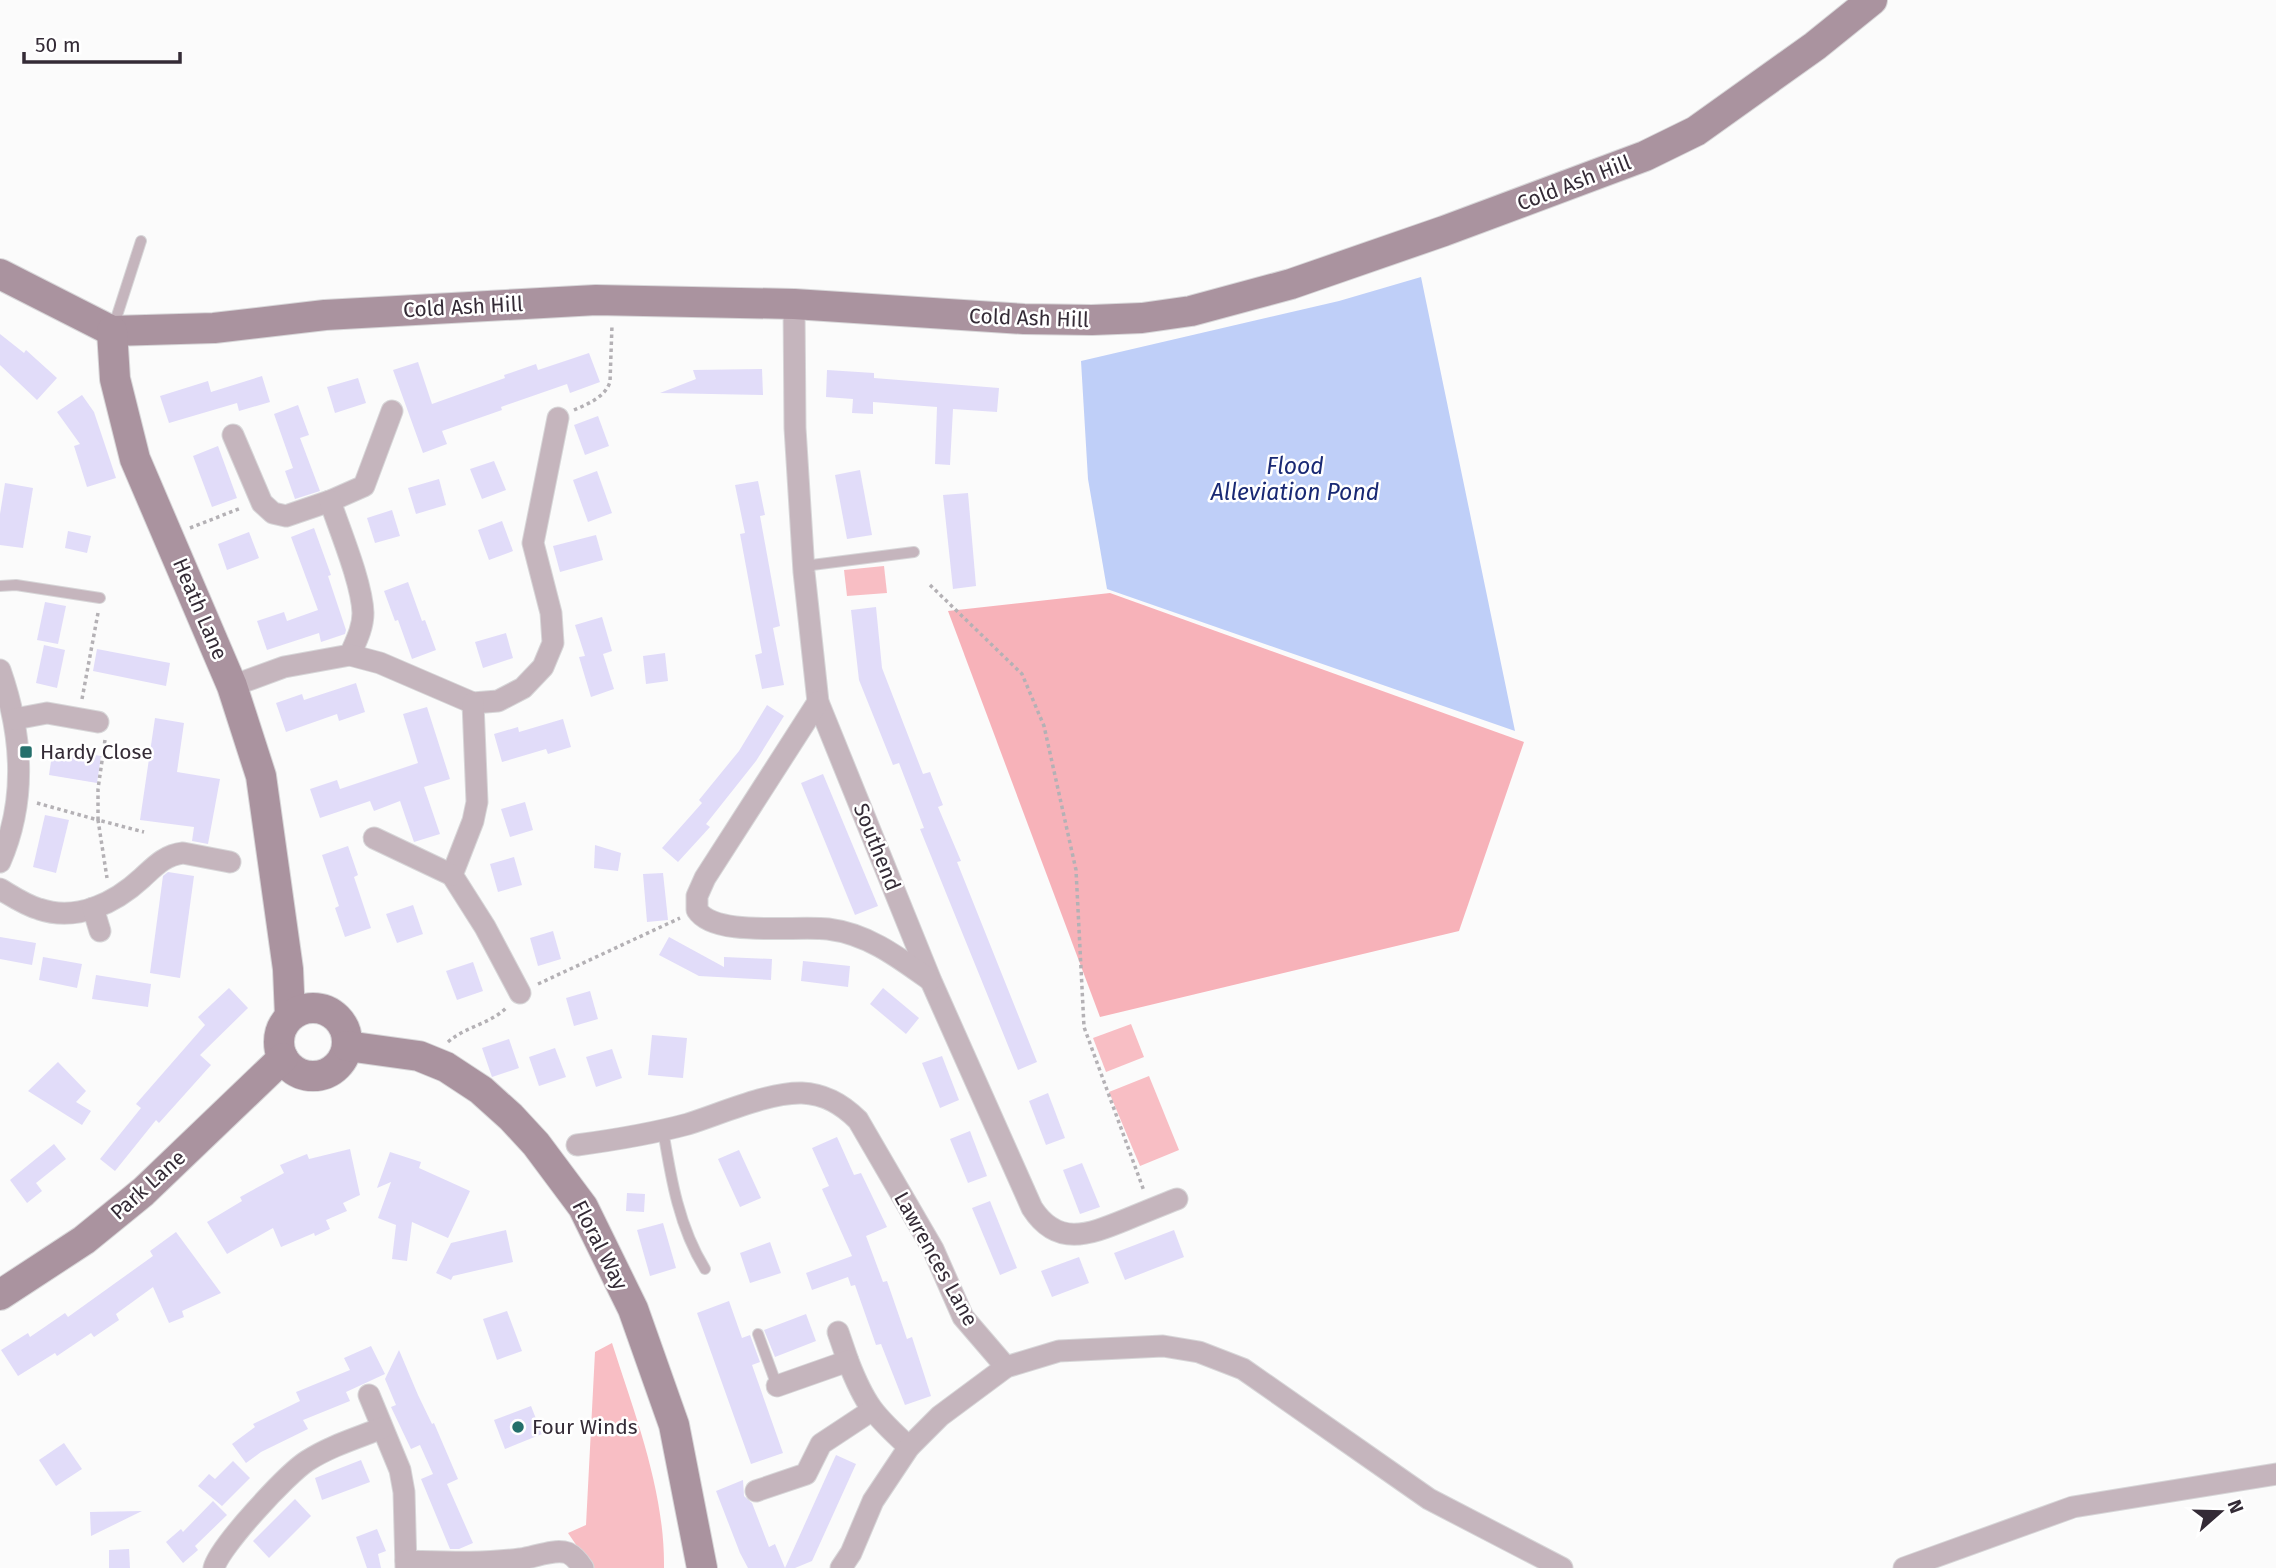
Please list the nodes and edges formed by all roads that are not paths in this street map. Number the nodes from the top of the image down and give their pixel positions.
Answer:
1 (1872, 0) edge
2 (141, 241) dead end
3 (0, 274) edge
4 (794, 303) junction
5 (112, 331) junction
6 (392, 411) dead end
7 (558, 418) road end
8 (233, 435) dead end
9 (331, 501) junction
10 (915, 552) dead end
11 (804, 566) junction
12 (0, 586) edge
13 (100, 598) road end
14 (350, 655) junction
15 (0, 671) edge
16 (232, 686) junction
17 (818, 702) junction
18 (473, 703) junction
19 (15, 719) junction
20 (89, 720) road end
21 (374, 838) dead end
22 (0, 862) edge
23 (230, 862) dead end
24 (452, 875) junction
25 (0, 889) edge
26 (102, 905) junction
27 (100, 931) dead end
28 (931, 981) junction
29 (520, 993) road end
30 (290, 1016) junction
31 (348, 1046) junction
32 (283, 1058) junction
33 (663, 1130) junction
34 (577, 1145) dead end
35 (1177, 1199) dead end
36 (705, 1269) dead end
37 (0, 1295) edge
38 (838, 1332) dead end
39 (758, 1334) dead end
40 (848, 1361) junction
41 (1006, 1367) junction
42 (777, 1386) joint
43 (369, 1395) dead end
44 (872, 1411) junction
45 (382, 1428) junction
46 (909, 1447) junction
47 (2276, 1474) edge
48 (756, 1491) dead end
49 (406, 1565) edge
50 (214, 1568) edge
51 (583, 1568) edge
52 (702, 1568) edge
53 (841, 1568) edge
54 (1562, 1568) edge
55 (1904, 1568) edge

1 - 4 street, Cold Ash Hill
2 - 5 lane
3 - 5 street
4 - 5 street, Cold Ash Hill
4 - 11 street, Southend
5 - 16 street, Heath Lane
6 - 9 street
7 - 18 street
8 - 9 street
9 - 14 street
10 - 11 lane
11 - 17 street, Southend
12 - 13 lane
14 - 16 street
14 - 18 street
15 - 19 street
16 - 30 street, Heath Lane
17 - 28 street, Southend
17 - 28 street
18 - 24 street
19 - 20 street
19 - 22 street
21 - 24 street
23 - 26 street
24 - 29 street
25 - 26 street
26 - 27 street
28 - 35 street, Southend
30 - 31 street
30 - 32 street
31 - 32 street
31 - 52 street, Floral Way
32 - 37 street, Park Lane
33 - 34 street, Lawrences Lane
33 - 36 lane
33 - 41 street, Lawrences Lane
38 - 40 street
39 - 42 lane
40 - 42 street
40 - 44 street
41 - 46 street
41 - 54 street
43 - 45 street
44 - 46 street
44 - 48 street
45 - 49 street
45 - 50 street
46 - 53 street
47 - 55 street
49 - 51 street

